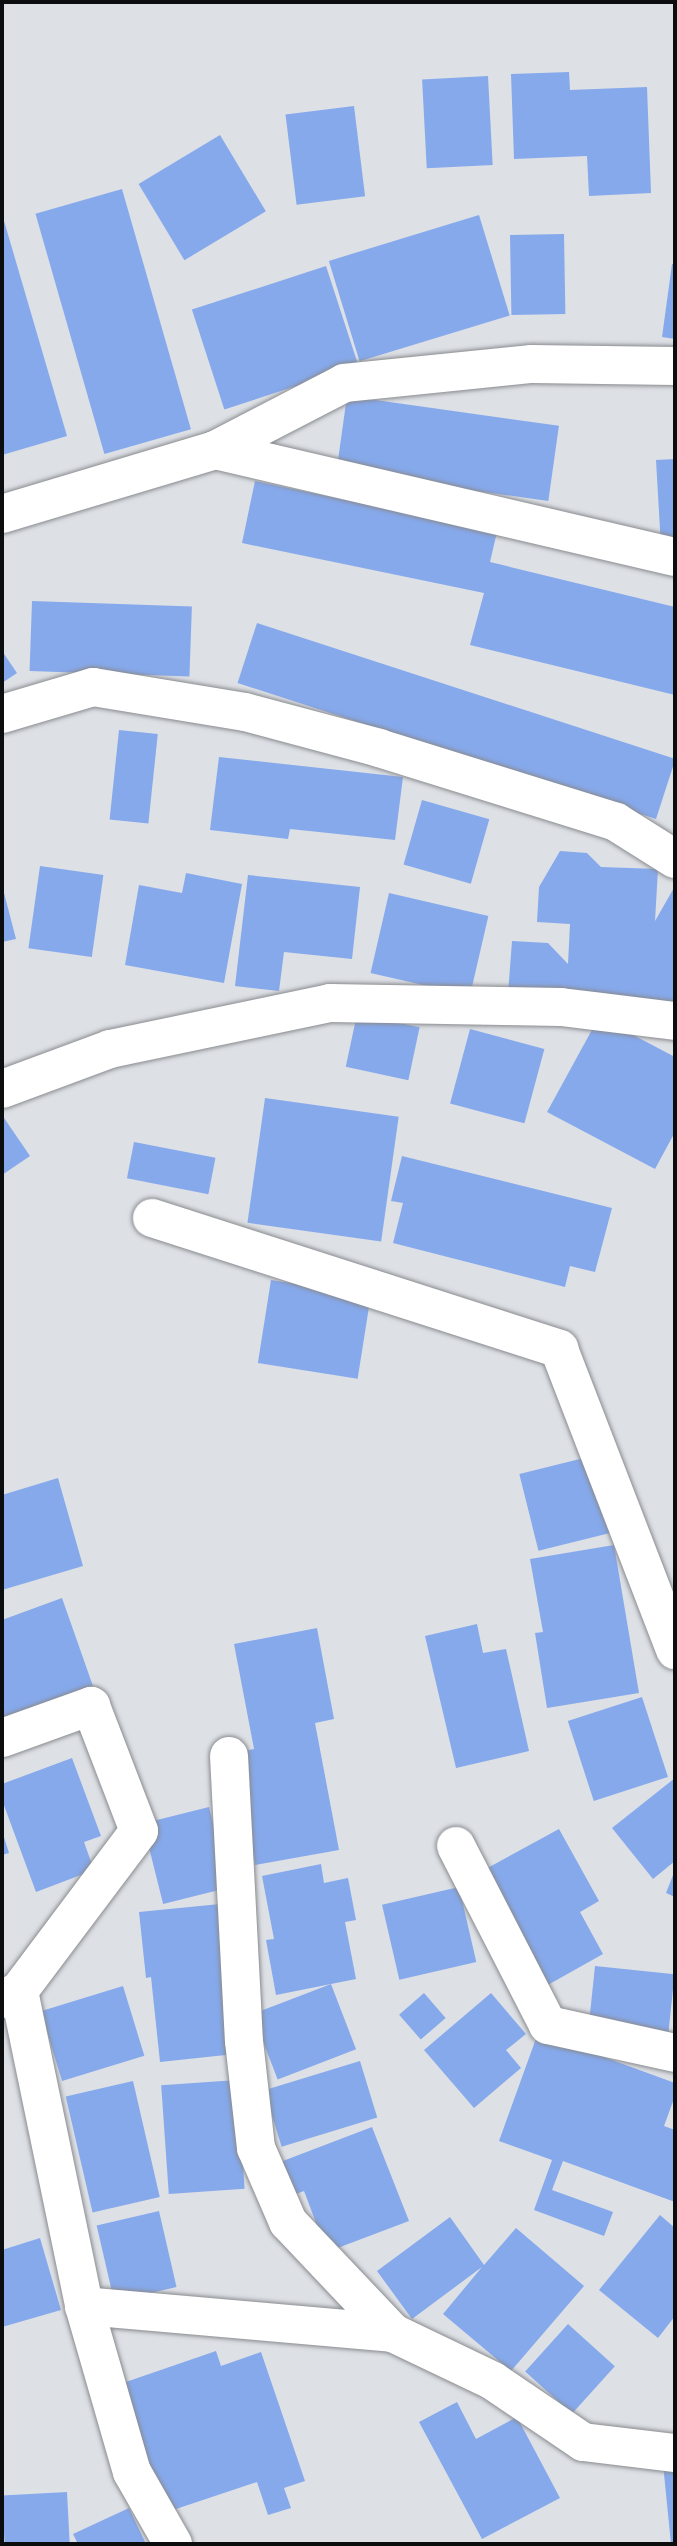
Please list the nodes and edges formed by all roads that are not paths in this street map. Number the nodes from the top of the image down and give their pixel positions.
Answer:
1 (675, 366) edge
2 (215, 450) junction
3 (2, 514) edge
4 (675, 557) edge
5 (2, 714) edge
6 (675, 859) edge
7 (675, 1021) edge
8 (2, 1089) edge
9 (152, 1218) dead end
10 (675, 1650) edge
11 (2, 1738) edge
12 (229, 1756) dead end
13 (456, 1846) dead end
14 (10, 1995) edge
15 (675, 2053) edge
16 (84, 2306) junction
17 (393, 2333) junction
18 (675, 2453) edge
19 (173, 2544) edge

1 - 2 street
2 - 3 street
2 - 4 street
5 - 6 street
7 - 8 street
9 - 10 street
11 - 14 street
12 - 17 street
13 - 15 street
14 - 16 street
16 - 17 street
16 - 19 street
17 - 18 street

